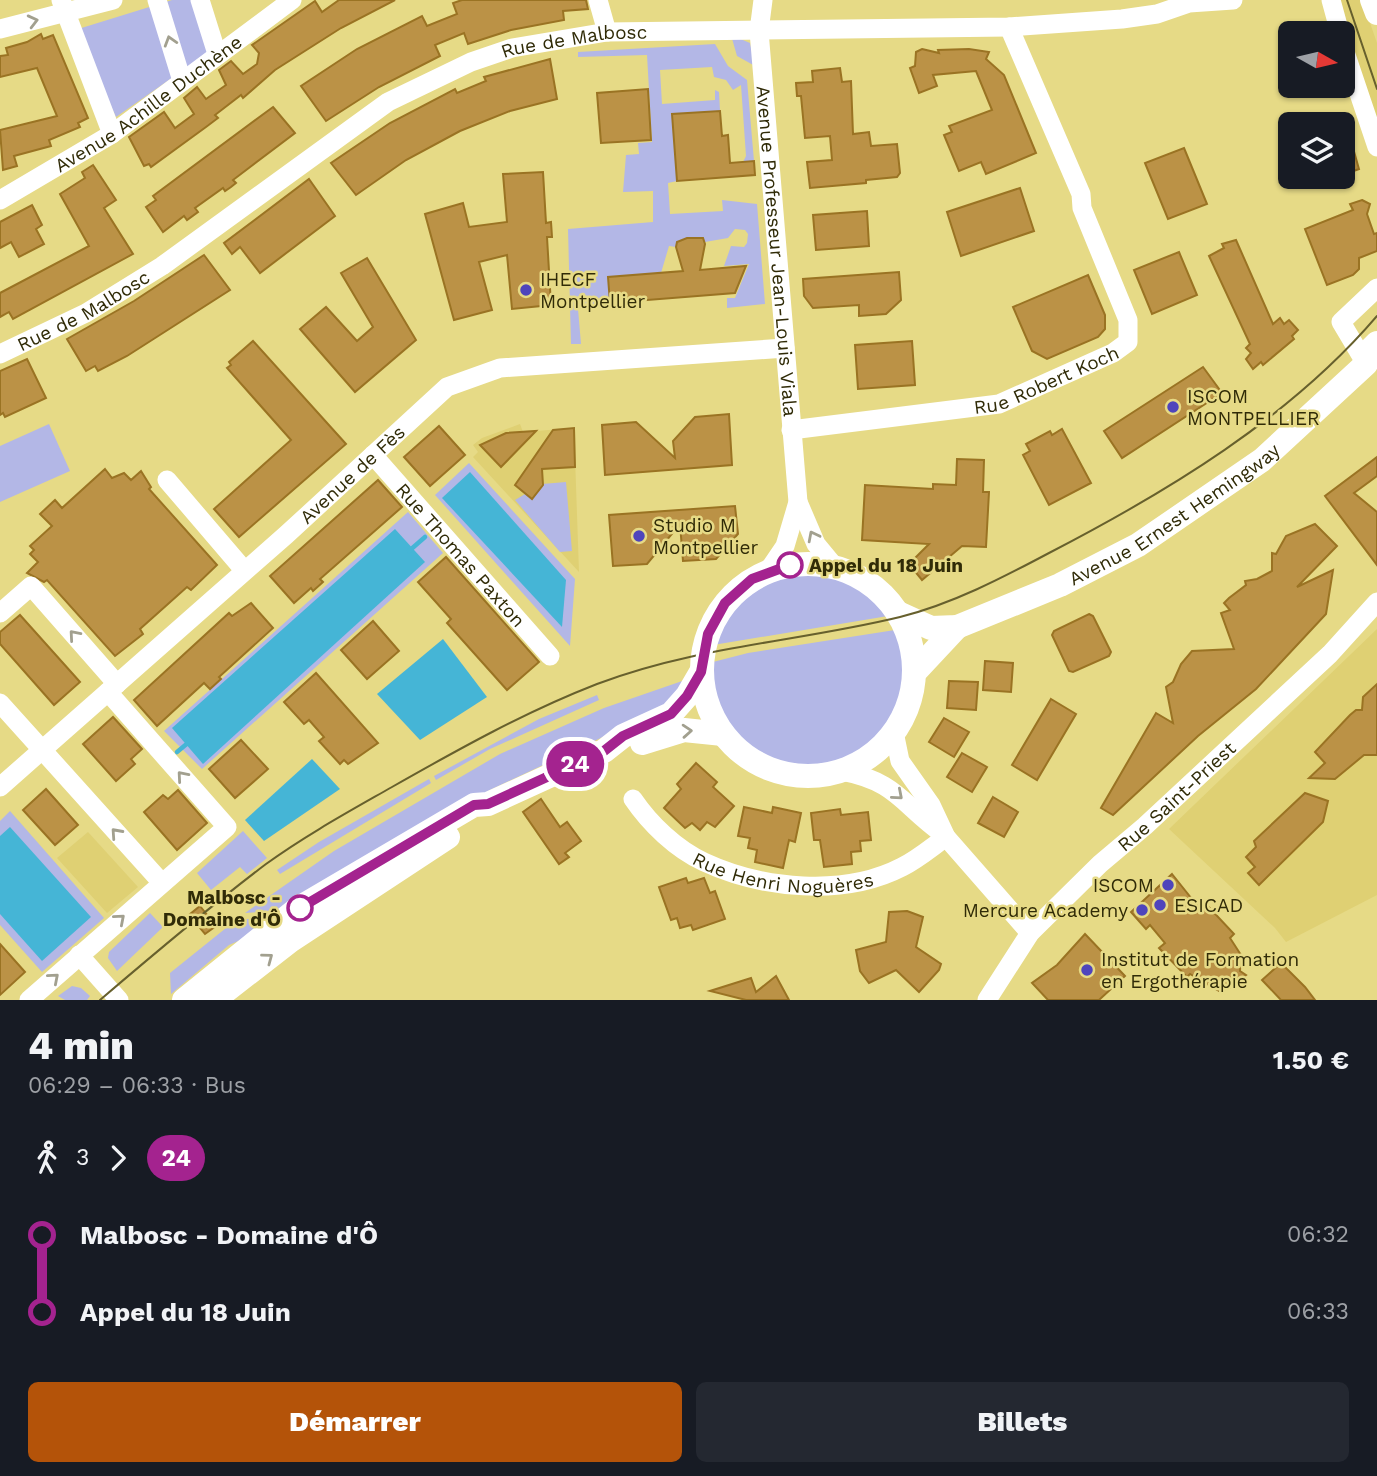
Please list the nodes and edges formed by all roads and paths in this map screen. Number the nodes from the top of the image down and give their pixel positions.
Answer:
1 (113, 0) edge
2 (157, 0) edge
3 (200, 0) edge
4 (292, 0) edge
5 (598, 0) edge
6 (763, 0) edge
7 (1134, 0) edge
8 (1233, 0) edge
9 (1331, 0) edge
10 (1372, 0) edge
11 (63, 7) edge
12 (1377, 13) edge
13 (1122, 19) junction
14 (1337, 21) edge
15 (1009, 27) junction
16 (0, 29) edge
17 (760, 31) junction
18 (607, 33) junction
19 (217, 54) junction
20 (182, 81) junction
21 (1355, 82) edge
22 (113, 134) junction
23 (1377, 148) edge
24 (0, 200) edge
25 (1377, 288) edge
26 (785, 348) junction
27 (0, 354) edge
28 (1373, 356) edge
29 (791, 430) junction
30 (373, 455) junction
31 (167, 480) dead end
32 (798, 502) junction
33 (835, 567) junction
34 (244, 570) junction
35 (768, 571) junction
36 (1377, 603) edge
37 (0, 613) edge
38 (898, 613) junction
39 (957, 627) junction
40 (550, 656) dead end
41 (701, 672) junction
42 (914, 673) junction
43 (113, 688) junction
44 (0, 704) edge
45 (894, 732) junction
46 (723, 734) junction
47 (41, 750) junction
48 (604, 751) junction
49 (841, 771) junction
50 (0, 788) edge
51 (633, 799) dead end
52 (946, 836) junction
53 (162, 883) junction
54 (1030, 933) junction
55 (79, 956) junction
56 (200, 995) edge
57 (29, 1000) edge
58 (119, 1000) edge
59 (171, 1000) edge
60 (987, 1000) edge

1 - 11 street
20 -> 2 street
3 - 19 street
4 - 19 street, Avenue Achille Duchène
5 - 18 street
6 - 17 street, Avenue Professeur Jean-Louis Viala
7 - 13 street
8 - 13 street, Rue de Malbosc
9 - 14 street
10 - 12 main road
16 -> 11 street
11 - 22 street
13 - 15 street, Rue de Malbosc
15 - 17 street, Rue de Malbosc
15 - 29 street, Rue Robert Koch
17 - 18 street, Rue de Malbosc
17 - 26 street, Avenue Professeur Jean-Louis Viala
18 - 27 street, Rue de Malbosc
19 - 20 street, Avenue Achille Duchène
20 - 22 street, Avenue Achille Duchène
21 - 23 street
22 - 24 street, Avenue Achille Duchène
25 - 28 street
26 - 29 street, Avenue Professeur Jean-Louis Viala
26 - 30 street, Avenue de Fès
28 - 39 main road, Avenue Ernest Hemingway
29 - 32 street, Avenue Professeur Jean-Louis Viala
30 - 34 street, Avenue de Fès
30 - 40 street, Rue Thomas Paxton
31 - 34 street
33 -> 32 street, Avenue Professeur Jean-Louis Viala
32 - 35 street, Avenue Professeur Jean-Louis Viala
33 - 35 main road
33 - 38 main road
34 - 43 street, Avenue de Fès
35 - 41 main road
36 - 54 street, Rue Saint-Priest
43 -> 37 street
38 - 39 main road, Avenue Ernest Hemingway
38 - 42 main road
39 - 42 main road, Avenue Ernest Hemingway
41 - 46 main road
41 - 48 main road
42 - 45 main road
43 - 47 street, Avenue de Fès
53 -> 43 street
44 - 47 street
45 - 49 main road
45 - 52 street
48 -> 46 main road
46 - 49 main road
47 - 50 street, Avenue de Fès
53 -> 47 street
48 - 56 main road
49 -> 52 street
51 - 52 street, Rue Henri Noguères
52 - 54 street
55 -> 53 street
54 - 60 street, Rue Saint-Priest
57 -> 55 street
55 - 58 street
56 - 59 street

